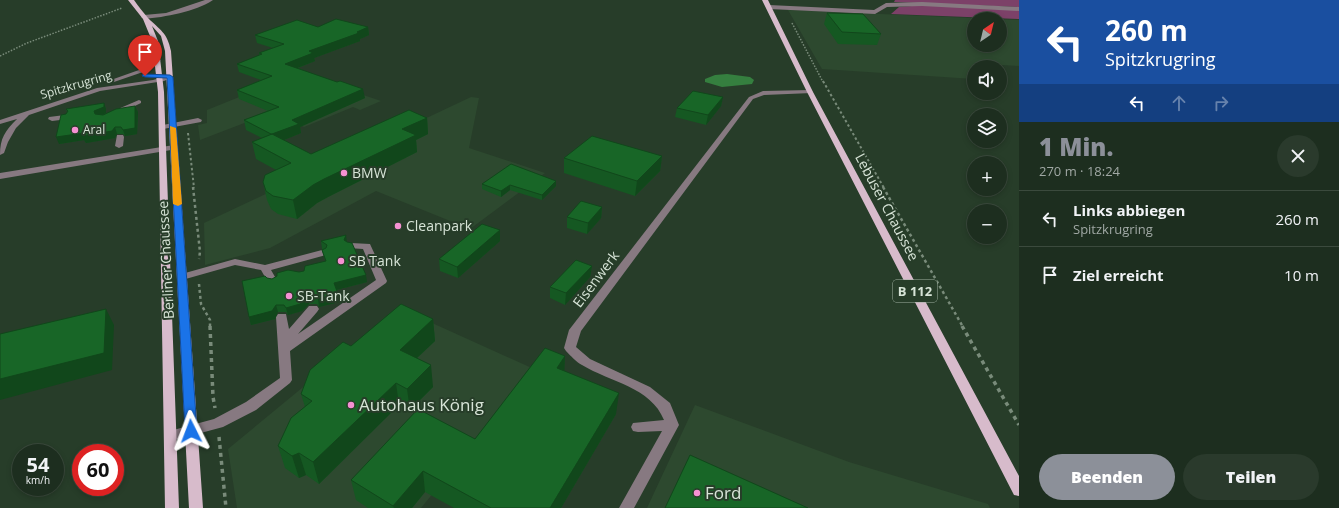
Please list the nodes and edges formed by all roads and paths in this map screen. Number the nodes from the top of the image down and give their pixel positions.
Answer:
1 (131, 0) edge
2 (195, 0) edge
3 (210, 0) edge
4 (765, 0) edge
5 (128, 6) dead end
6 (769, 7) junction
7 (784, 8) junction
8 (1019, 8) edge
9 (155, 16) junction
10 (145, 18) junction
11 (0, 56) edge
12 (158, 60) junction
13 (170, 77) junction
14 (159, 78) junction
15 (116, 79) junction
16 (810, 92) junction
17 (31, 111) junction
18 (65, 117) edge
19 (0, 118) edge
20 (52, 119) dead end
21 (198, 120) dead end
22 (0, 122) edge
23 (187, 122) junction
24 (173, 125) junction
25 (163, 127) junction
26 (120, 137) dead end
27 (119, 146) dead end
28 (1, 147) edge
29 (169, 148) junction
30 (0, 176) edge
31 (351, 246) edge
32 (322, 253) edge
33 (265, 268) junction
34 (198, 272) junction
35 (286, 272) edge
36 (182, 276) junction
37 (273, 282) edge
38 (313, 309) dead end
39 (282, 317) dead end
40 (284, 345) junction
41 (218, 424) junction
42 (672, 425) junction
43 (1019, 425) edge
44 (638, 426) dead end
45 (191, 431) junction
46 (171, 436) junction
47 (1019, 490) edge
48 (172, 508) edge
49 (196, 508) edge
50 (226, 508) edge
51 (626, 508) edge

1 - 10 main road, Berliner Chaussee
2 - 9 street
3 - 9 street
4 - 6 main road, Lebuser Chaussee / B 112
5 - 11 path
6 - 7 street
6 - 16 main road, Lebuser Chaussee / B 112
7 - 8 street
7 - 43 path
9 - 10 street
10 - 12 main road, Berliner Chaussee
10 - 13 main road, Berliner Chaussee
12 - 14 main road, Berliner Chaussee
12 - 15 street, Spitzkrugring
13 - 14 street, Spitzkrugring
13 - 24 main road, Berliner Chaussee
14 - 15 street, Spitzkrugring
14 - 17 street, Spitzkrugring
14 - 25 main road, Berliner Chaussee
15 - 19 street, Spitzkrugring
16 - 42 street, Eisenwerk
16 - 47 main road, Lebuser Chaussee / B 112
17 - 22 street, Spitzkrugring
17 - 28 street, Spitzkrugring
18 - 20 street
21 - 23 street
23 - 24 street
23 - 34 path
24 - 25 street
24 - 29 main road, Berliner Chaussee
25 - 29 main road, Berliner Chaussee
26 - 27 street
29 - 30 street
29 - 36 main road, Berliner Chaussee
29 - 46 main road, Berliner Chaussee
31 - 40 street
32 - 33 street
33 - 34 street
33 - 35 street
33 - 37 street
34 - 36 street
34 - 41 path
36 - 45 main road, Berliner Chaussee
38 - 40 street
39 - 40 street
40 - 41 street
41 - 45 street
41 - 50 path
42 - 44 street
42 - 51 street
45 - 46 street
45 - 49 main road, Berliner Chaussee
46 - 48 main road, Berliner Chaussee

